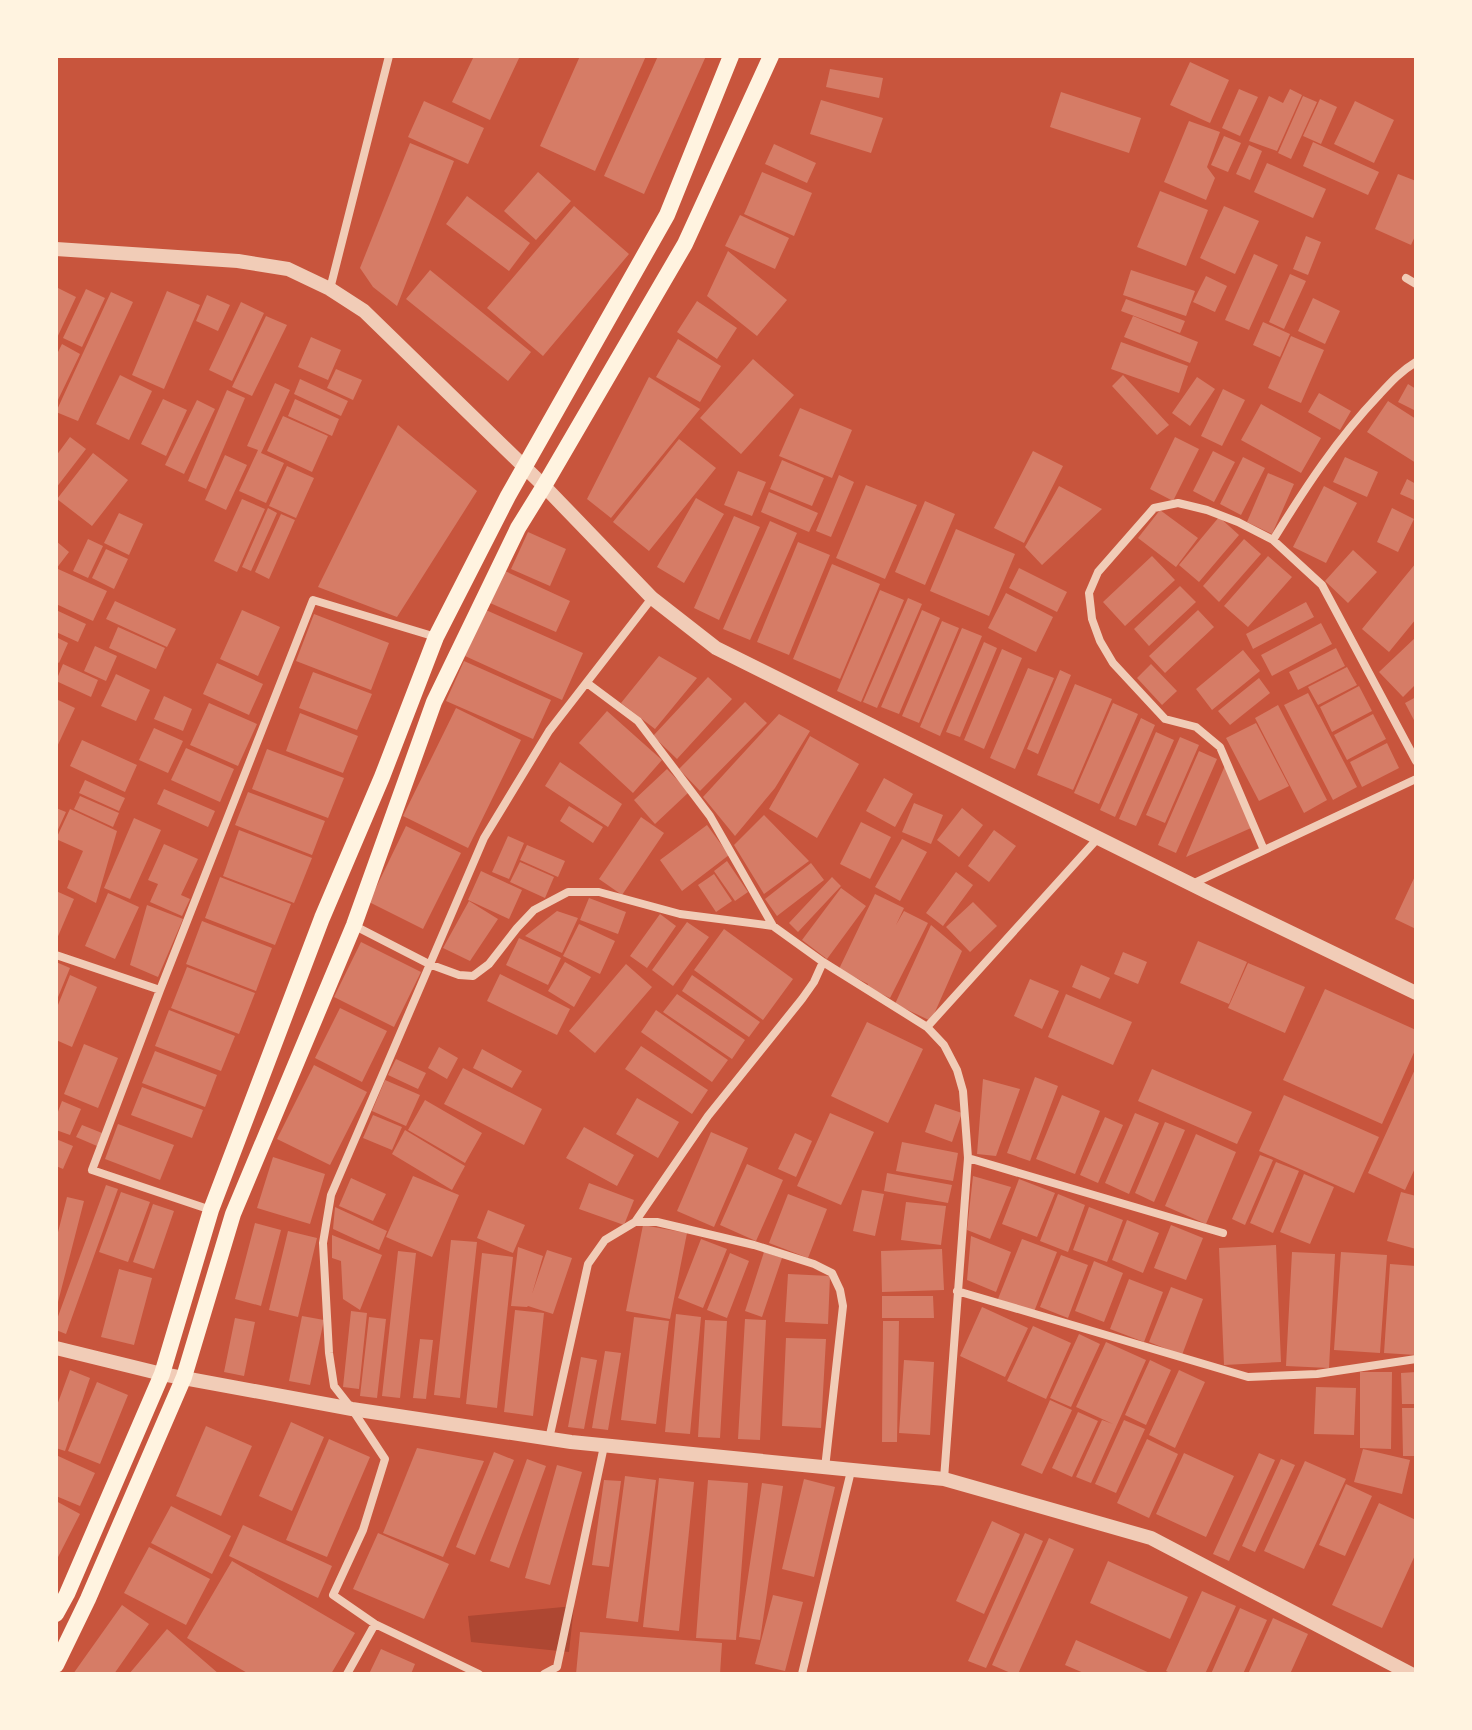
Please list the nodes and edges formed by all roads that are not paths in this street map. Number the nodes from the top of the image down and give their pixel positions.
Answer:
1 (389, 56) edge
2 (731, 56) edge
3 (771, 56) edge
4 (56, 249) edge
5 (1406, 278) dead end
6 (1416, 284) edge
7 (330, 289) junction
8 (1416, 362) edge
9 (525, 467) junction
10 (544, 486) junction
11 (1273, 540) junction
12 (652, 598) junction
13 (436, 637) junction
14 (587, 683) junction
15 (1416, 761) edge
16 (1416, 779) edge
17 (1098, 838) junction
18 (1264, 850) junction
19 (1191, 884) junction
20 (354, 925) junction
21 (773, 926) junction
22 (56, 955) edge
23 (823, 962) junction
24 (429, 964) junction
25 (160, 990) junction
26 (1416, 993) edge
27 (927, 1027) junction
28 (968, 1158) junction
29 (211, 1210) junction
30 (635, 1222) junction
31 (1223, 1233) dead end
32 (957, 1291) junction
33 (56, 1348) edge
34 (1416, 1359) edge
35 (162, 1374) junction
36 (184, 1377) junction
37 (352, 1409) junction
38 (549, 1439) junction
39 (604, 1446) junction
40 (825, 1468) junction
41 (851, 1471) junction
42 (944, 1479) junction
43 (56, 1614) edge
44 (375, 1624) junction
45 (56, 1665) edge
46 (347, 1674) edge
47 (479, 1674) edge
48 (544, 1674) edge
49 (802, 1674) edge
50 (1411, 1674) edge

1 - 7 street
2 - 9 main road
3 - 10 main road
4 - 7 street
5 - 6 street
7 - 9 street
8 - 11 street
9 - 10 street
9 - 13 main road
10 - 12 street
10 - 20 main road
11 - 15 street
11 - 18 street
12 - 14 street
12 - 17 street
13 - 25 street
13 - 29 main road
14 - 21 street
14 - 24 street
16 - 18 street
17 - 19 street
17 - 27 street
18 - 19 street
19 - 26 street
20 - 24 street
20 - 36 main road
21 - 23 street
21 - 24 street
22 - 25 street
23 - 27 street
23 - 30 street
24 - 37 street
25 - 29 street
27 - 28 street
28 - 31 street
28 - 32 street
29 - 35 main road
30 - 38 street
30 - 40 street
32 - 34 street
32 - 42 street
33 - 35 street
35 - 36 street
35 - 43 main road
36 - 37 street
36 - 45 main road
37 - 38 street
37 - 44 street
38 - 39 street
39 - 40 street
39 - 48 street
40 - 41 street
41 - 42 street
41 - 49 street
42 - 50 street
44 - 46 street
44 - 47 street

